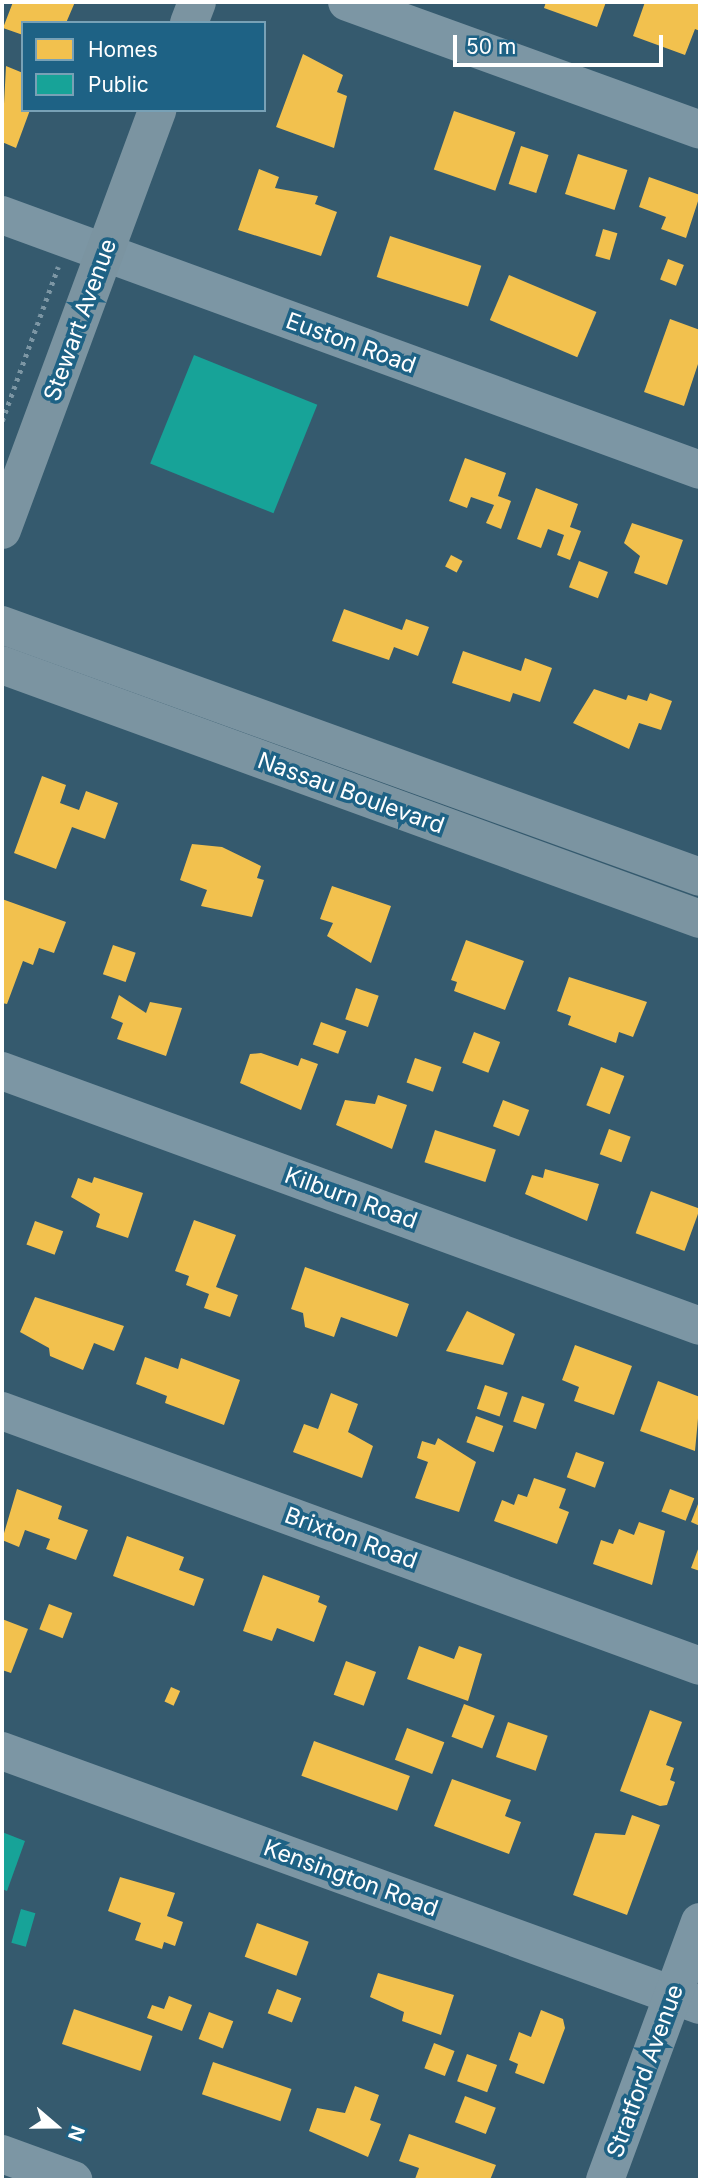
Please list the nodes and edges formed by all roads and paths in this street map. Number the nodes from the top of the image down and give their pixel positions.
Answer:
1 (197, 2) edge
2 (347, 2) edge
3 (190, 21) edge
4 (156, 112) edge
5 (700, 130) edge
6 (2, 215) edge
7 (104, 253) junction
8 (61, 257) dead end
9 (2, 421) edge
10 (700, 470) edge
11 (2, 530) edge
12 (2, 625) edge
13 (2, 665) edge
14 (700, 877) edge
15 (700, 919) edge
16 (2, 1071) edge
17 (700, 1326) edge
18 (2, 1411) edge
19 (700, 1666) edge
20 (2, 1751) edge
21 (700, 1922) edge
22 (687, 2000) edge
23 (2, 2154) edge
24 (73, 2180) edge
25 (605, 2180) edge

1 - 3 main road
2 - 5 street
4 - 7 main road, Stewart Avenue
6 - 7 street, Euston Road
7 - 10 street, Euston Road
7 - 11 main road, Stewart Avenue
8 - 9 path
12 - 14 main road, Nassau Boulevard
13 - 15 main road, Nassau Boulevard
16 - 17 street, Kilburn Road
18 - 19 street, Brixton Road
20 - 22 street, Kensington Road
21 - 22 street, Stratford Avenue
22 - 25 street, Stratford Avenue
23 - 24 street

